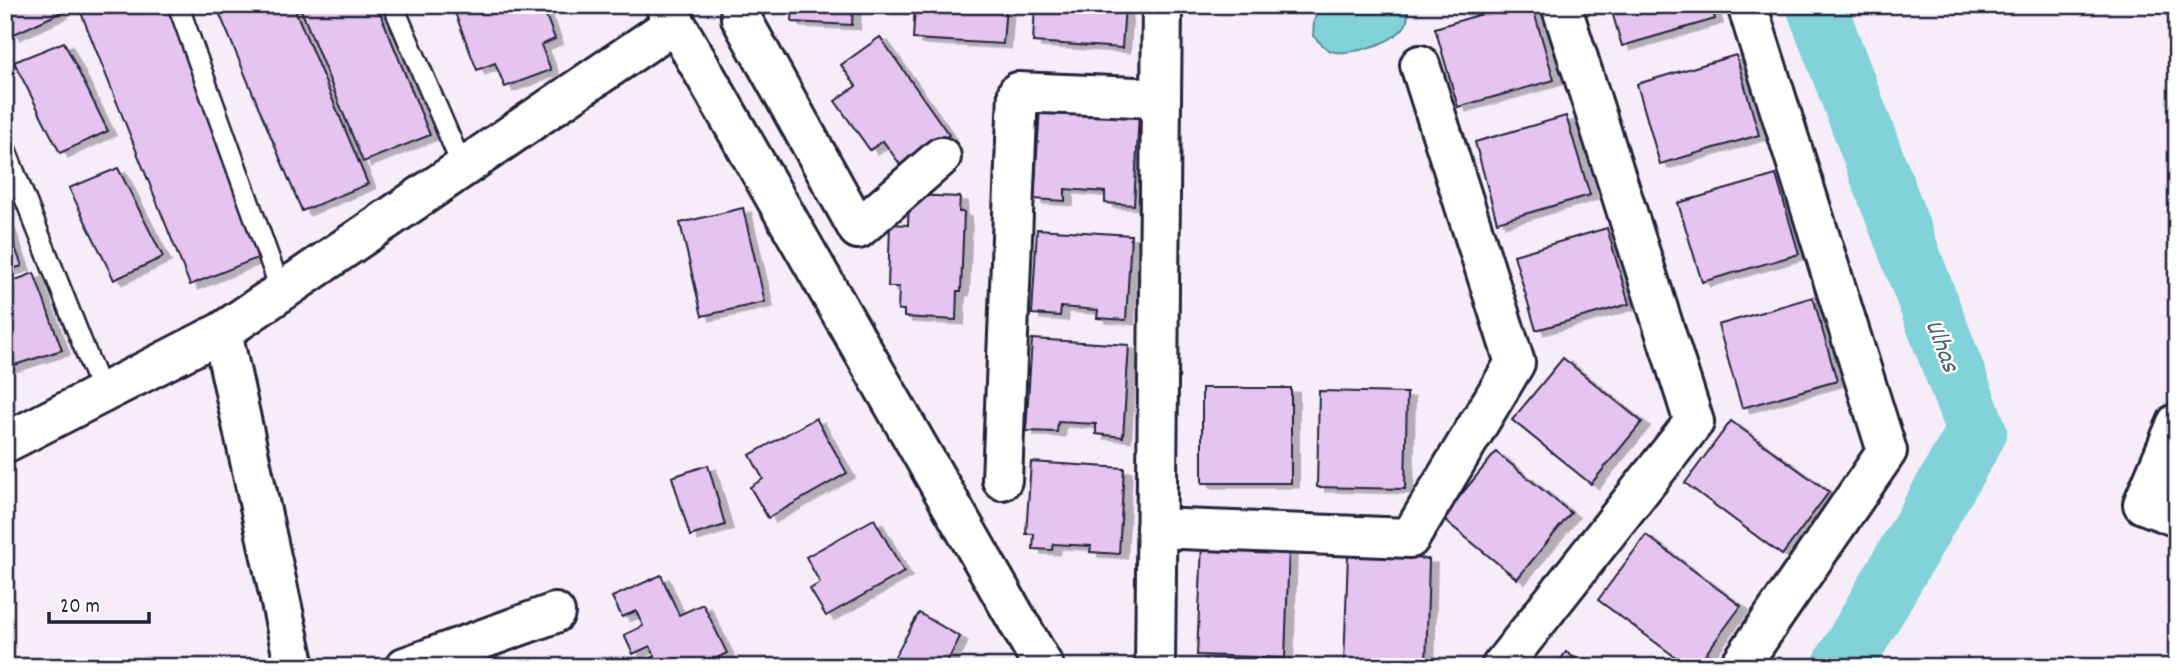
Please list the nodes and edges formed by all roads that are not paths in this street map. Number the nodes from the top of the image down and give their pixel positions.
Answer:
1 (178, 5) edge
2 (393, 5) edge
3 (740, 5) edge
4 (1162, 5) edge
5 (1561, 5) edge
6 (1747, 5) edge
7 (670, 14) edge
8 (1420, 65) dead end
9 (1160, 98) junction
10 (5, 148) edge
11 (941, 157) dead end
12 (463, 168) junction
13 (281, 291) junction
14 (222, 332) junction
15 (103, 393) junction
16 (2177, 423) edge
17 (5, 443) edge
18 (1002, 480) dead end
19 (2177, 517) edge
20 (1156, 528) junction
21 (555, 613) dead end
22 (295, 667) edge
23 (405, 667) edge
24 (1044, 667) edge
25 (1154, 667) edge
26 (1501, 667) edge
27 (1739, 667) edge

1 - 13 lane
2 - 12 lane
3 - 11 street
4 - 9 street
5 - 26 street
6 - 27 street
7 - 12 street
7 - 24 street
8 - 20 street
9 - 18 street
9 - 20 street
10 - 15 lane
12 - 13 street
13 - 14 street
14 - 15 street
14 - 22 street
15 - 17 street
16 - 19 street
20 - 25 street
21 - 23 street

